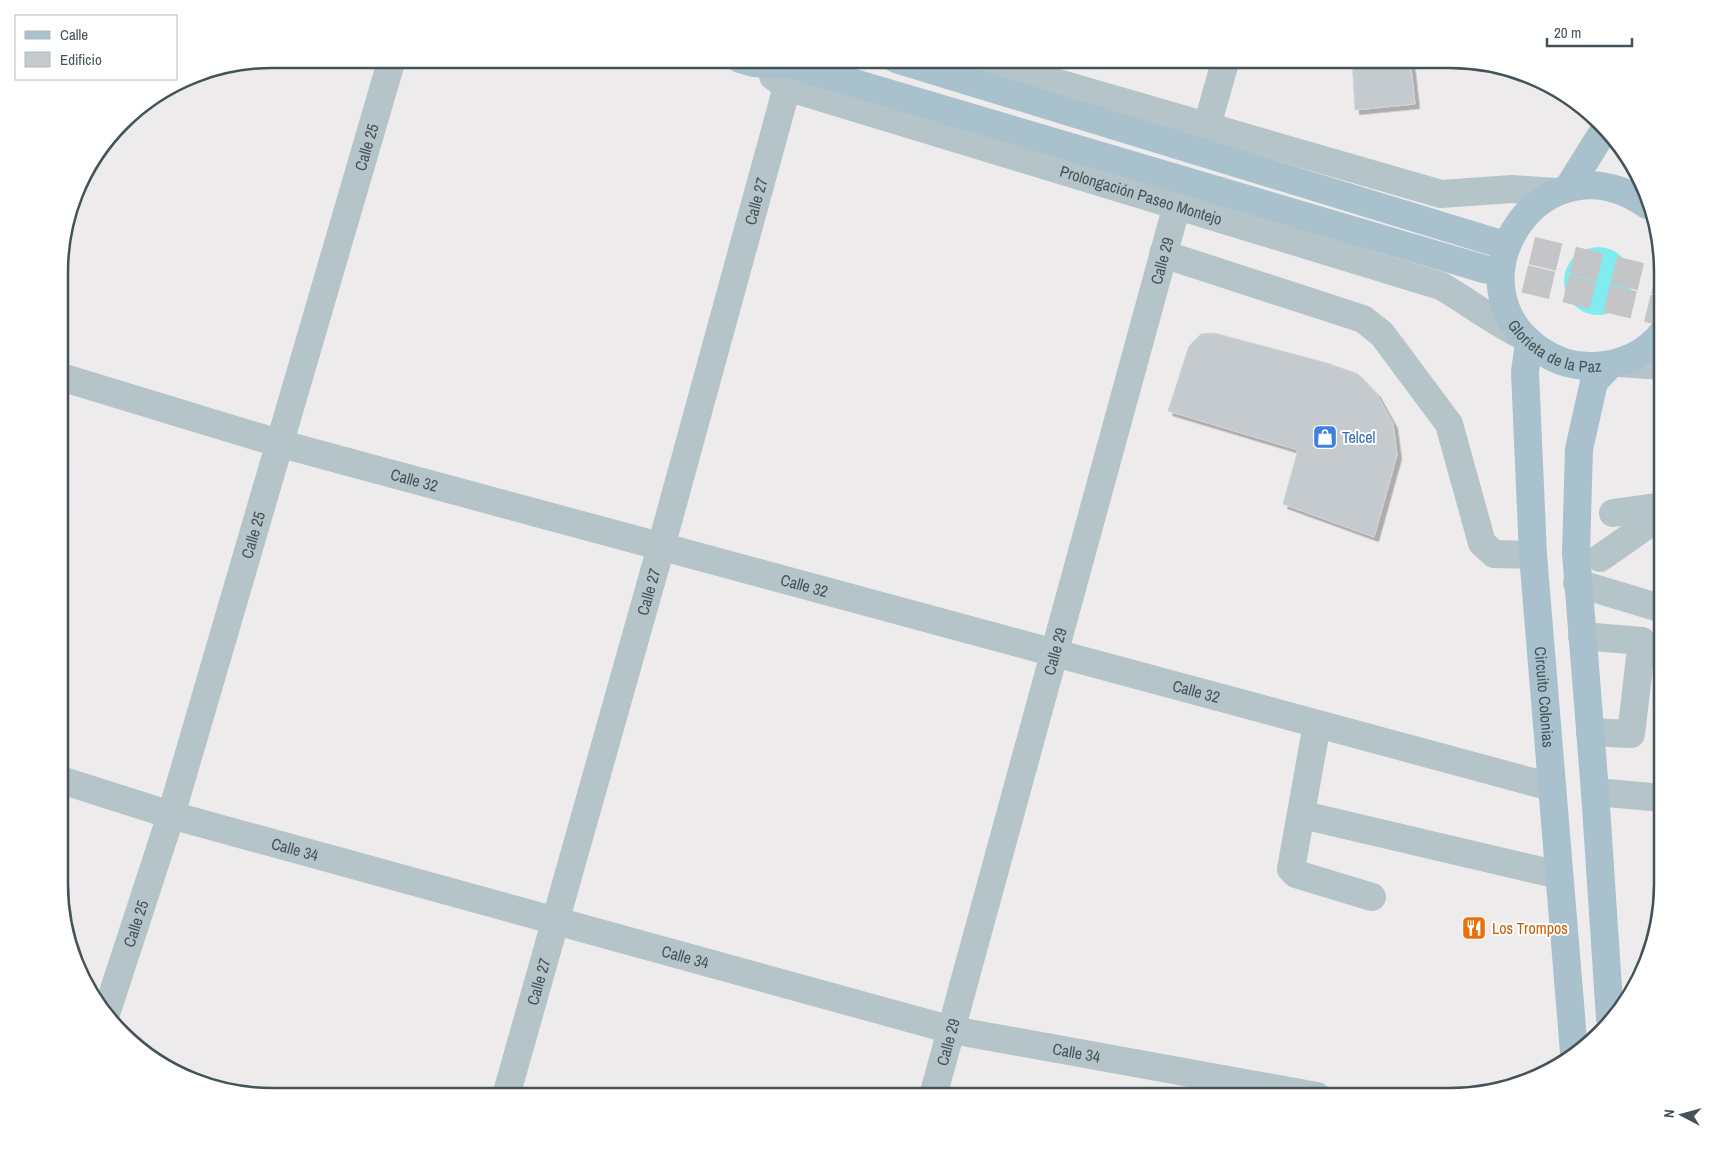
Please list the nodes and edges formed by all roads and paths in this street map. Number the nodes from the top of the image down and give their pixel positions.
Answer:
1 (389, 68) edge
2 (758, 68) edge
3 (803, 68) edge
4 (925, 68) edge
5 (1006, 68) edge
6 (1223, 68) edge
7 (787, 87) junction
8 (1207, 126) junction
9 (1601, 134) edge
10 (1562, 190) junction
11 (1642, 202) edge
12 (1177, 205) junction
13 (1491, 241) tunnel mouth
14 (1163, 254) junction
15 (1484, 269) tunnel mouth
16 (1526, 339) junction
17 (1654, 341) edge
18 (1615, 364) junction
19 (1654, 366) edge
20 (68, 379) edge
21 (278, 443) junction
22 (1654, 507) edge
23 (1613, 513) dead end
24 (1654, 520) edge
25 (661, 547) junction
26 (1533, 555) junction
27 (1600, 558) dead end
28 (1577, 583) junction
29 (1654, 606) edge
30 (1582, 636) junction
31 (1055, 653) junction
32 (1317, 724) junction
33 (1590, 732) junction
34 (68, 783) edge
35 (1551, 787) junction
36 (1595, 792) junction
37 (1654, 797) edge
38 (171, 815) junction
39 (1303, 815) junction
40 (1559, 876) junction
41 (1372, 897) dead end
42 (555, 920) junction
43 (109, 1006) edge
44 (1610, 1011) edge
45 (952, 1030) junction
46 (1573, 1046) edge
47 (508, 1088) edge
48 (935, 1088) edge
49 (1273, 1088) edge

1 - 21 street, Calle 25
2 - 7 street, Prolongación Paseo Montejo
3 - 15 main road, Prolongación Paseo Montejo
4 - 13 main road
5 - 8 street
6 - 8 street
7 - 12 street, Prolongación Paseo Montejo
7 - 25 street, Calle 27
8 - 10 street
9 - 10 main road
10 - 11 main road, Glorieta de la Paz
10 - 16 main road, Glorieta de la Paz
12 - 14 street, Calle 29
12 - 16 street, Prolongación Paseo Montejo
14 - 26 street
14 - 31 street, Calle 29
16 - 18 main road, Glorieta de la Paz
16 - 26 main road, Circuito Colonias
17 - 18 main road, Glorieta de la Paz
18 - 19 street
18 - 28 main road
20 - 21 street, Calle 32
21 - 25 street, Calle 32
21 - 38 street, Calle 25
22 - 23 street
24 - 27 street
25 - 31 street, Calle 32
25 - 42 street, Calle 27
26 - 35 main road, Circuito Colonias
28 - 29 street
28 - 30 main road
30 - 33 main road
30 - 33 street
31 - 32 street, Calle 32
31 - 45 street, Calle 29
32 - 35 street, Calle 32
32 - 39 street
33 - 36 main road
34 - 38 street, Calle 34
35 - 40 main road, Circuito Colonias
36 - 37 street
36 - 44 main road
38 - 42 street, Calle 34
38 - 43 street, Calle 25
39 - 40 street
39 - 41 street
40 - 46 main road, Circuito Colonias
42 - 45 street, Calle 34
42 - 47 street, Calle 27
45 - 48 street, Calle 29
45 - 49 street, Calle 34

